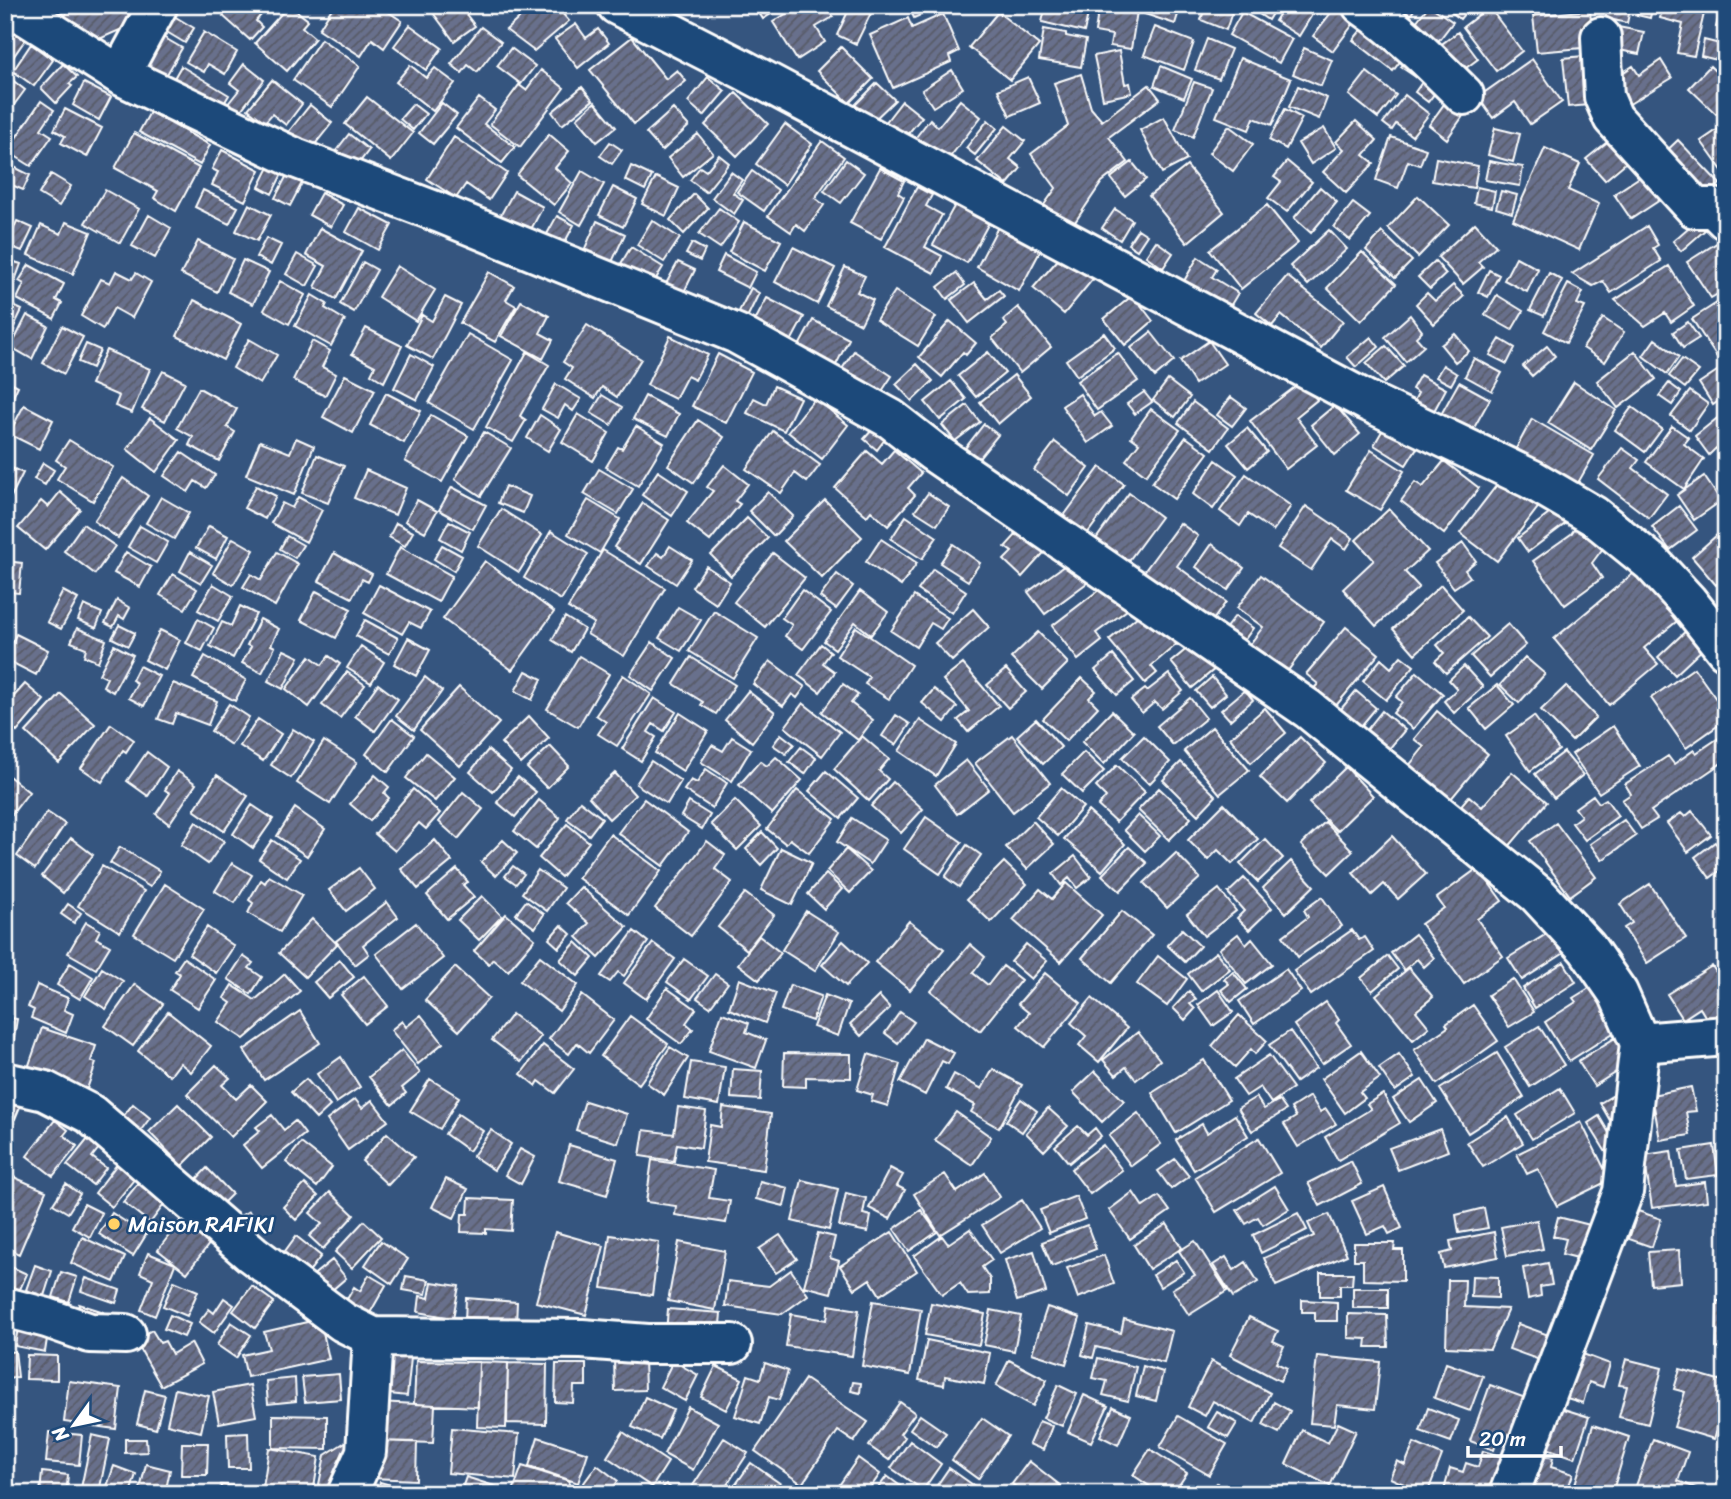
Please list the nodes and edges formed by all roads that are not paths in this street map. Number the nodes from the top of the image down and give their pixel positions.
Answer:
1 (9, 5) edge
2 (158, 5) edge
3 (617, 5) edge
4 (1362, 5) edge
5 (1601, 37) dead end
6 (120, 75) junction
7 (1464, 95) dead end
8 (1726, 220) edge
9 (1726, 650) edge
10 (1726, 1036) edge
11 (1640, 1043) junction
12 (5, 1082) edge
13 (5, 1307) edge
14 (127, 1334) dead end
15 (373, 1337) junction
16 (732, 1344) dead end
17 (347, 1494) edge
18 (1509, 1494) edge

1 - 6 street
2 - 6 street
3 - 9 street
4 - 7 street
5 - 8 street
6 - 11 street
10 - 11 street
11 - 18 street
12 - 15 street
13 - 14 street
15 - 16 street
15 - 17 street

